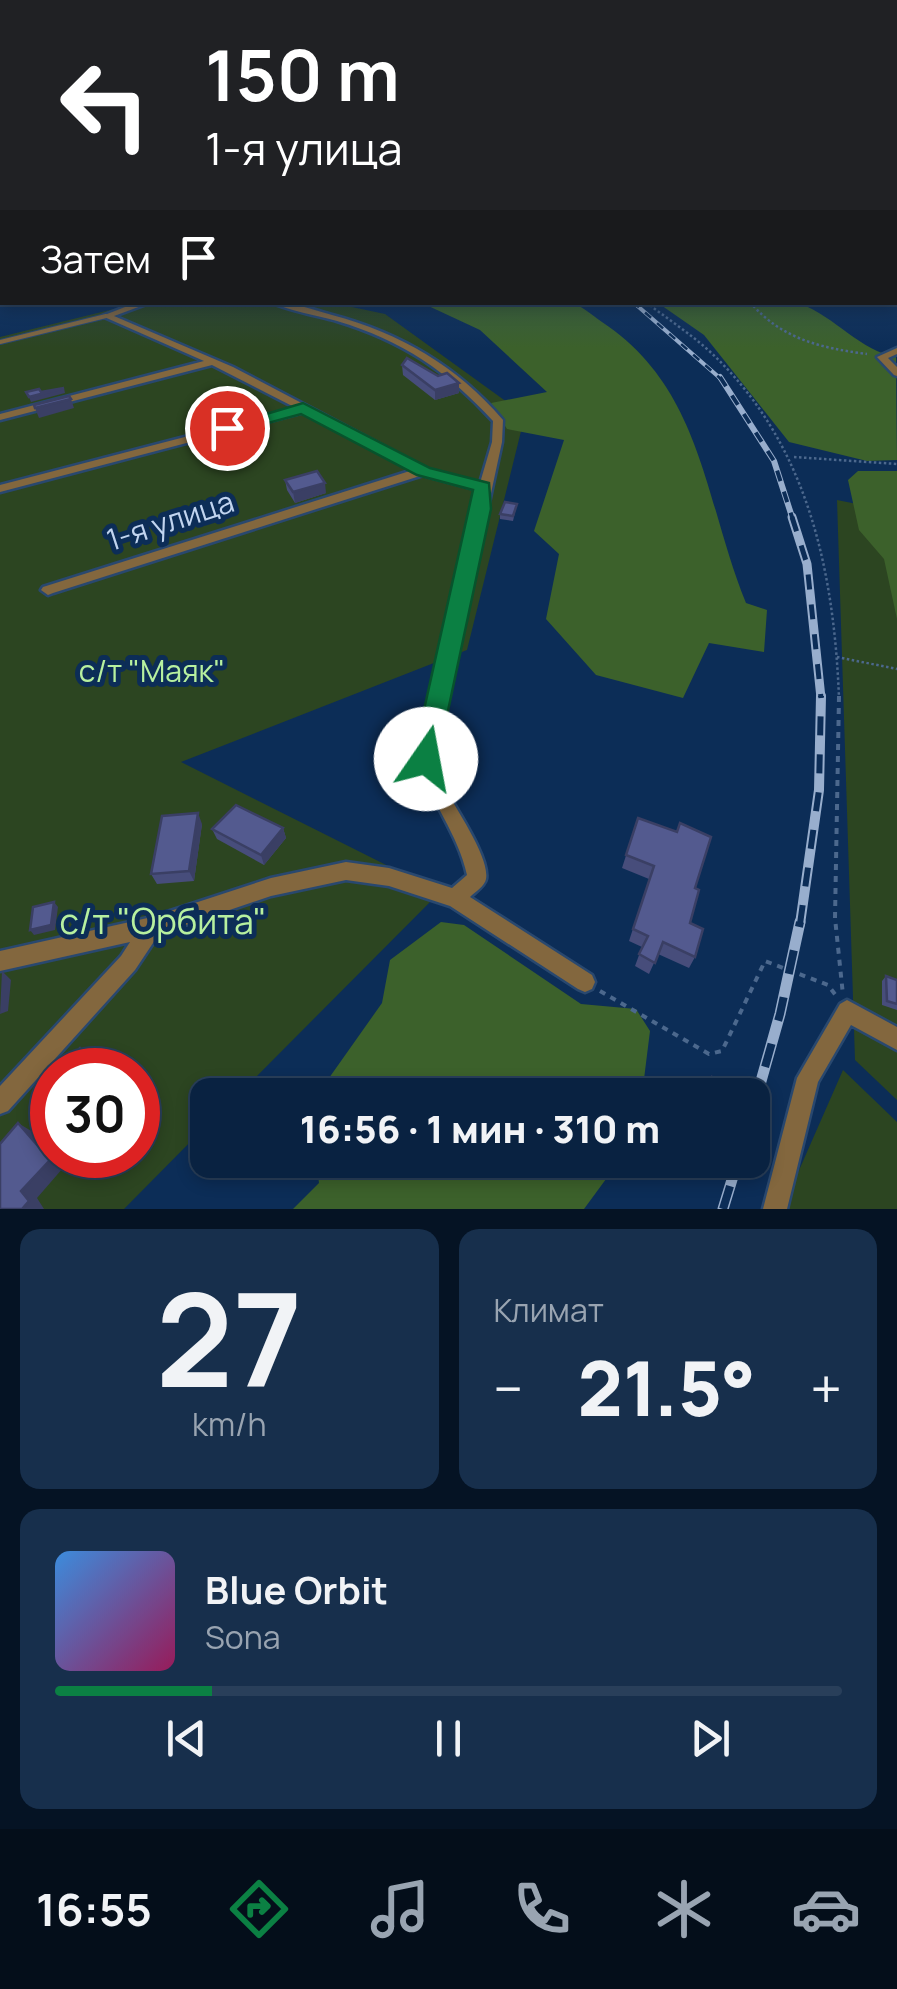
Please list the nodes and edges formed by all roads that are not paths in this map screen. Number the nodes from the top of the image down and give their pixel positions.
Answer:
1 (139, 305) edge
2 (285, 305) edge
3 (106, 316) junction
4 (0, 342) edge
5 (897, 351) edge
6 (209, 363) junction
7 (897, 373) edge
8 (303, 408) junction
9 (0, 417) edge
10 (423, 472) junction
11 (482, 487) junction
12 (0, 489) edge
13 (48, 590) dead end
14 (455, 898) junction
15 (152, 927) junction
16 (0, 962) edge
17 (585, 982) road end
18 (897, 1040) edge
19 (0, 1103) edge
20 (775, 1209) edge

1 - 3 street
2 - 11 street
3 - 4 lane
3 - 6 street
5 - 7 street
6 - 8 street
6 - 9 street
8 - 10 street
8 - 12 street
10 - 11 street
10 - 13 street, 1-я улица
11 - 14 street
14 - 15 street
14 - 17 street
15 - 16 street
15 - 19 street
18 - 20 street

